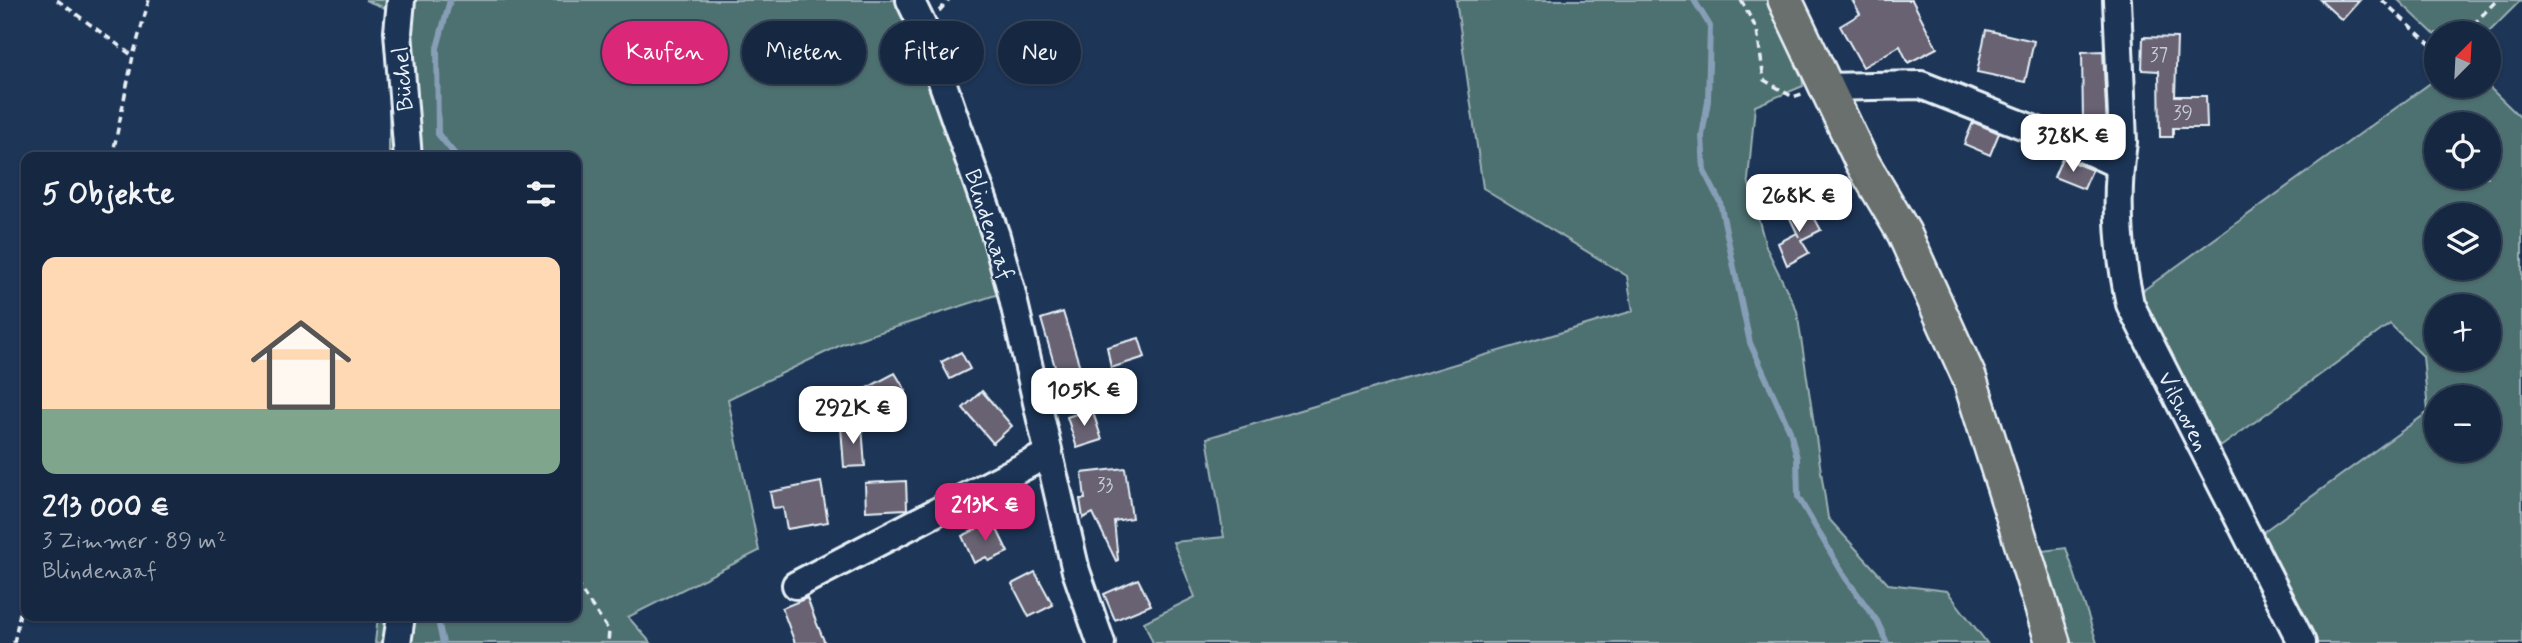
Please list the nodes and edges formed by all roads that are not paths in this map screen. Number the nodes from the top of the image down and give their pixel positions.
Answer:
1 (401, 0) edge
2 (910, 0) edge
3 (1785, 0) edge
4 (2117, 0) edge
5 (1825, 87) junction
6 (408, 152) edge
7 (2119, 165) junction
8 (1048, 454) junction
9 (796, 585) dead end
10 (400, 621) edge
11 (397, 643) edge
12 (1101, 643) edge
13 (2053, 643) edge
14 (2302, 643) edge

1 - 6 street, Büchel
2 - 8 street, Blindenaaf
3 - 5 main road
4 - 7 street, Vilshoven
5 - 7 street
5 - 13 main road
7 - 14 street, Vilshoven
8 - 9 street
8 - 12 street, Blindenaaf
10 - 11 street

